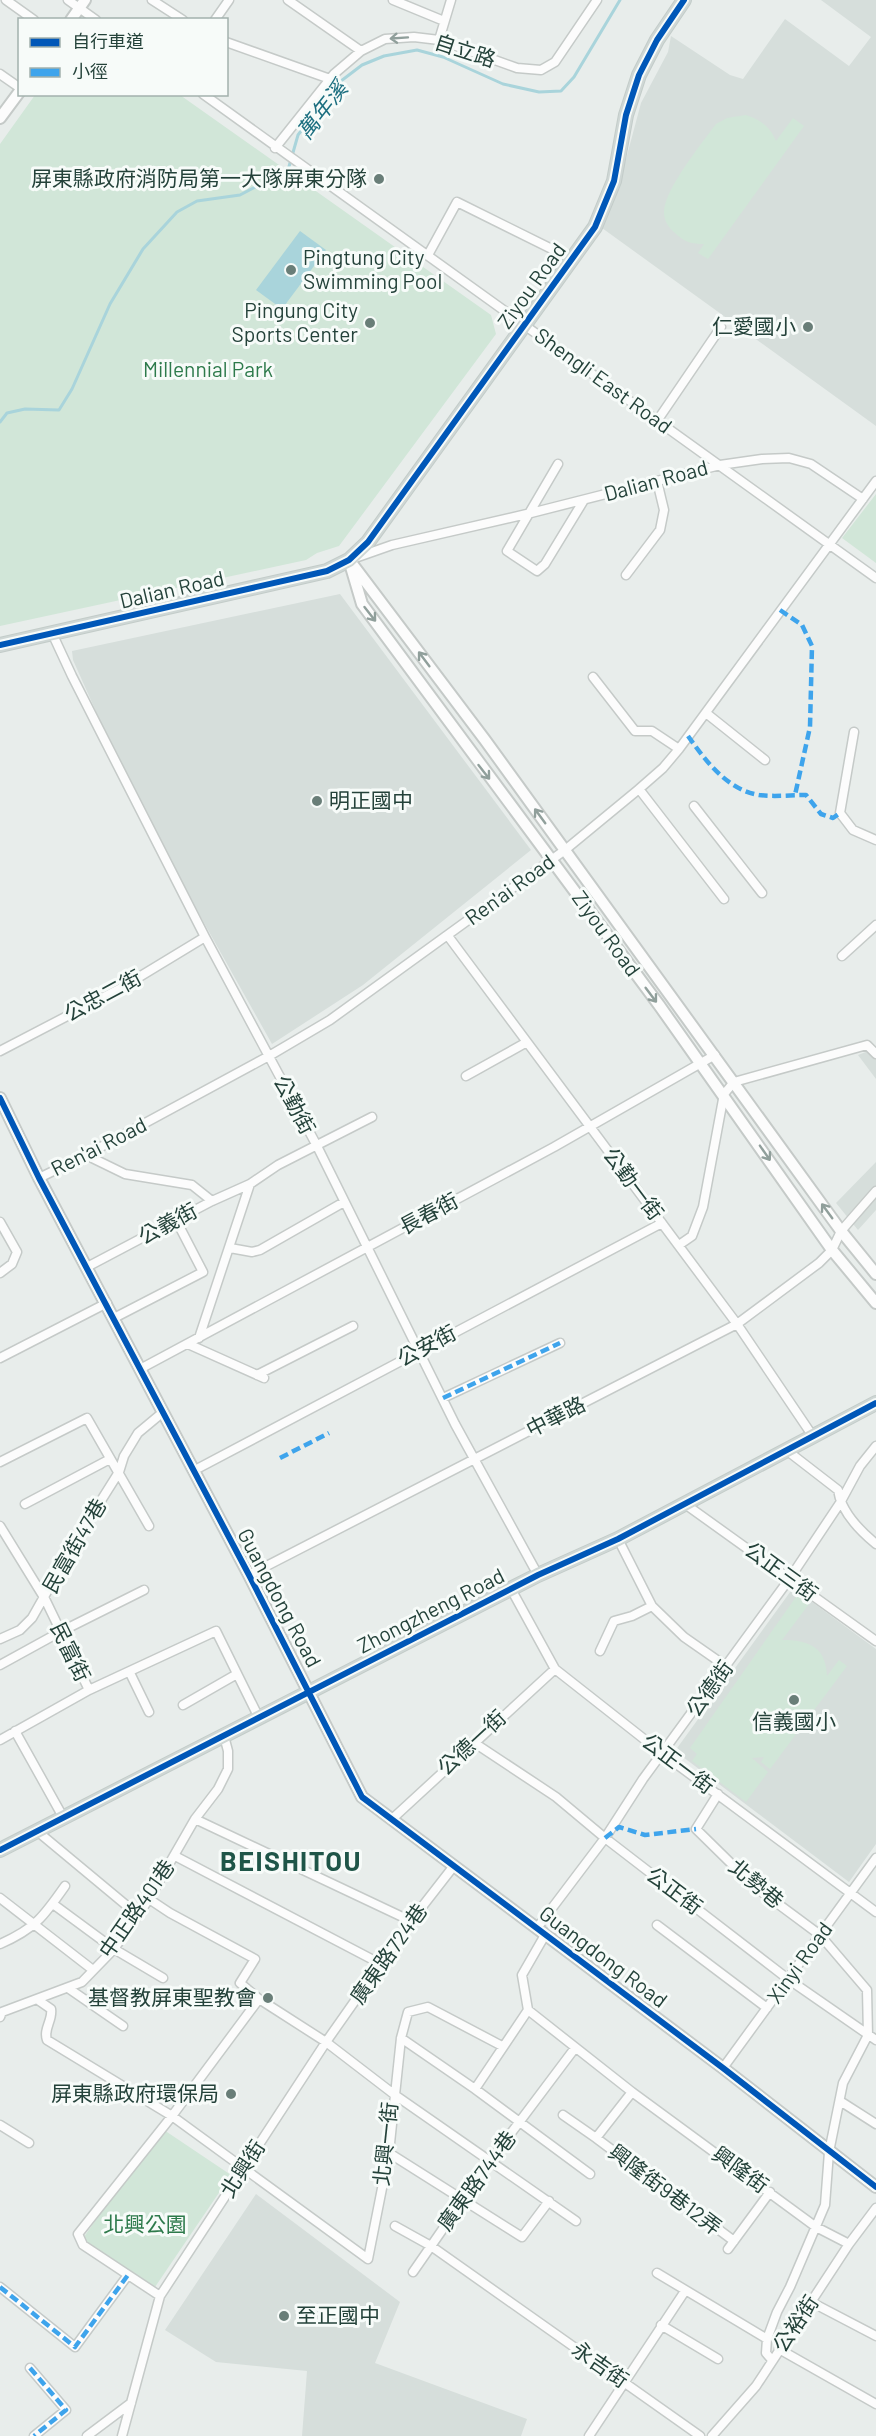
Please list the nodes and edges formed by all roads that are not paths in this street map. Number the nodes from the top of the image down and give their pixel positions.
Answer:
1 (6, 0) edge
2 (68, 0) edge
3 (152, 0) edge
4 (229, 0) edge
5 (288, 0) edge
6 (393, 0) edge
7 (451, 0) edge
8 (597, 0) edge
9 (684, 0) edge
10 (82, 4) edge
11 (31, 18) edge
12 (72, 18) edge
13 (94, 18) edge
14 (180, 18) edge
15 (216, 18) edge
16 (444, 21) junction
17 (439, 40) junction
18 (228, 43) edge
19 (361, 51) junction
20 (0, 74) edge
21 (330, 79) junction
22 (18, 88) edge
23 (18, 92) edge
24 (206, 96) edge
25 (0, 118) edge
26 (275, 148) junction
27 (428, 255) junction
28 (572, 259) junction
29 (525, 324) junction
30 (722, 327) dead end
31 (657, 421) junction
32 (558, 464) dead end
33 (720, 465) junction
34 (657, 481) junction
35 (876, 481) edge
36 (863, 499) junction
37 (584, 500) junction
38 (531, 513) junction
39 (830, 544) junction
40 (349, 560) junction
41 (626, 576) dead end
42 (876, 578) edge
43 (52, 633) junction
44 (0, 645) edge
45 (593, 677) dead end
46 (706, 713) junction
47 (854, 732) dead end
48 (679, 749) junction
49 (765, 760) dead end
50 (639, 789) junction
51 (693, 806) dead end
52 (876, 840) edge
53 (565, 850) junction
54 (552, 859) junction
55 (762, 892) dead end
56 (724, 899) dead end
57 (876, 926) edge
58 (448, 936) junction
59 (205, 937) junction
60 (842, 956) dead end
61 (527, 1042) junction
62 (0, 1051) edge
63 (876, 1054) edge
64 (715, 1055) junction
65 (269, 1056) junction
66 (702, 1064) junction
67 (466, 1076) dead end
68 (734, 1082) junction
69 (724, 1094) junction
70 (0, 1098) edge
71 (372, 1117) dead end
72 (590, 1127) junction
73 (316, 1146) junction
74 (86, 1155) junction
75 (39, 1178) junction
76 (250, 1184) junction
77 (876, 1191) edge
78 (212, 1202) junction
79 (344, 1202) junction
80 (176, 1220) junction
81 (0, 1222) edge
82 (662, 1223) junction
83 (842, 1231) junction
84 (679, 1245) junction
85 (230, 1248) junction
86 (366, 1248) junction
87 (832, 1250) junction
88 (87, 1267) junction
89 (0, 1273) edge
90 (876, 1274) edge
91 (106, 1303) junction
92 (876, 1303) edge
93 (114, 1318) junction
94 (737, 1324) junction
95 (353, 1326) dead end
96 (199, 1338) junction
97 (560, 1343) dead end
98 (188, 1344) junction
99 (418, 1351) junction
100 (0, 1358) edge
101 (140, 1369) junction
102 (443, 1398) junction
103 (876, 1402) edge
104 (162, 1413) junction
105 (812, 1435) junction
106 (876, 1446) edge
107 (785, 1449) junction
108 (475, 1458) junction
109 (110, 1459) junction
110 (0, 1462) edge
111 (193, 1471) junction
112 (119, 1472) junction
113 (840, 1503) junction
114 (25, 1504) dead end
115 (685, 1504) junction
116 (0, 1526) edge
117 (149, 1526) dead end
118 (618, 1539) junction
119 (876, 1544) edge
120 (249, 1575) junction
121 (538, 1575) junction
122 (790, 1578) junction
123 (511, 1589) junction
124 (144, 1590) dead end
125 (45, 1599) junction
126 (652, 1606) junction
127 (60, 1632) junction
128 (0, 1639) edge
129 (876, 1641) edge
130 (600, 1651) dead end
131 (0, 1665) edge
132 (727, 1667) junction
133 (555, 1668) junction
134 (130, 1672) junction
135 (237, 1674) junction
136 (89, 1690) junction
137 (310, 1692) junction
138 (183, 1705) dead end
139 (149, 1712) dead end
140 (259, 1718) junction
141 (15, 1731) junction
142 (224, 1736) junction
143 (0, 1740) edge
144 (473, 1742) junction
145 (663, 1754) junction
146 (718, 1794) junction
147 (63, 1817) junction
148 (195, 1819) junction
149 (391, 1820) junction
150 (37, 1831) junction
151 (605, 1838) junction
152 (0, 1850) edge
153 (175, 1856) junction
154 (876, 1858) edge
155 (453, 1866) junction
156 (65, 1886) dead end
157 (851, 1893) junction
158 (0, 1898) edge
159 (150, 1899) junction
160 (52, 1904) junction
161 (876, 1912) edge
162 (138, 1915) junction
163 (411, 1921) junction
164 (36, 1925) junction
165 (657, 1925) dead end
166 (541, 1931) junction
167 (820, 1935) junction
168 (0, 1944) edge
169 (114, 1949) junction
170 (381, 1964) junction
171 (93, 1970) junction
172 (163, 1978) dead end
173 (788, 1979) junction
174 (68, 1988) junction
175 (259, 1999) junction
176 (38, 2000) junction
177 (767, 2008) junction
178 (528, 2010) junction
179 (1, 2013) edge
180 (123, 2026) dead end
181 (872, 2037) edge
182 (401, 2038) junction
183 (326, 2042) junction
184 (502, 2046) junction
185 (575, 2048) junction
186 (723, 2068) junction
187 (476, 2089) junction
188 (632, 2092) junction
189 (395, 2095) junction
190 (840, 2101) junction
191 (563, 2115) dead end
192 (172, 2116) junction
193 (521, 2121) junction
194 (876, 2124) edge
195 (0, 2125) edge
196 (596, 2138) junction
197 (29, 2143) dead end
198 (829, 2152) junction
199 (389, 2153) junction
200 (490, 2161) junction
201 (244, 2168) junction
202 (590, 2174) dead end
203 (876, 2187) edge
204 (770, 2192) junction
205 (464, 2200) junction
206 (549, 2201) junction
207 (876, 2208) edge
208 (576, 2221) dead end
209 (395, 2226) dead end
210 (816, 2227) junction
211 (849, 2244) junction
212 (431, 2246) junction
213 (412, 2272) dead end
214 (657, 2273) dead end
215 (128, 2275) junction
216 (0, 2287) edge
217 (685, 2291) junction
218 (500, 2295) joint
219 (160, 2296) junction
220 (811, 2302) junction
221 (661, 2325) junction
222 (876, 2337) edge
223 (767, 2339) junction
224 (779, 2349) junction
225 (718, 2360) dead end
226 (772, 2360) junction
227 (30, 2368) dead end
228 (626, 2383) junction
229 (131, 2403) junction
230 (876, 2404) edge
231 (34, 2436) edge
232 (87, 2436) edge
233 (122, 2436) edge
234 (589, 2436) edge
235 (700, 2436) edge
236 (712, 2436) edge

1 - 11 street
2 - 10 street
3 - 14 street
4 - 15 street
5 - 19 street
6 - 16 street
7 - 16 street
8 - 17 street, 自立路
9 - 28 main road, Ziyou Road
10 - 12 street
10 - 13 street
16 - 17 street
17 -> 19 street, 自立路
18 - 21 street
19 - 21 street, 自立路
20 - 22 street
21 - 26 street, 自立路
23 - 25 street
24 - 26 street
26 - 27 street, Shengli East Road
27 - 28 street
27 - 29 street, Shengli East Road
28 - 29 main road, Ziyou Road
29 - 31 street, Shengli East Road
29 - 40 main road, Ziyou Road
30 - 31 street
31 - 33 street, Shengli East Road
32 - 38 street
33 - 34 street, Dalian Road
33 - 36 street, Dalian Road
33 - 39 street, Shengli East Road
34 - 37 street, Dalian Road
34 - 41 street
35 - 36 street, Ren'ai Road
36 - 39 street, Ren'ai Road
37 - 38 street, Dalian Road
37 - 38 street
38 - 40 street, Dalian Road
39 - 42 street, Shengli East Road
39 - 46 street, Ren'ai Road
40 - 43 main road, Dalian Road
53 -> 40 street, Ziyou Road
40 -> 54 street, Ziyou Road
43 - 44 main road, Dalian Road
43 - 59 street, 公勤街
45 - 48 street
46 - 48 street, Ren'ai Road
46 - 49 street
47 - 52 street
48 - 50 street, Ren'ai Road
50 - 53 street, Ren'ai Road
50 - 56 street
51 - 55 street
53 - 54 street, Ren'ai Road
53 - 64 street, Ziyou Road
54 - 58 street, Ren'ai Road
54 -> 66 street, Ziyou Road
57 - 60 street
58 - 61 street, 公勤一街
58 - 65 street, Ren'ai Road
59 - 62 street, 公忠二街
59 - 65 street, 公勤街
61 - 67 street
61 - 72 street, 公勤一街
63 - 68 street
64 - 66 street, 長春街
64 - 68 street, Ziyou Road
65 - 73 street, 公勤街
65 - 74 street, Ren'ai Road
66 - 69 street, Ziyou Road
66 - 72 street, 長春街
68 - 69 street
83 -> 68 street, Ziyou Road
69 - 84 street
69 -> 87 street, Ziyou Road
70 - 75 street, Guangdong Road
71 - 73 street, 公義街
72 - 82 street, 公勤一街
72 - 86 street, 長春街
73 - 76 street, 公義街
73 - 79 street, 公勤街
74 - 75 street, Ren'ai Road
74 - 78 street
75 - 88 street, Guangdong Road
76 - 78 street, 公義街
76 - 85 street
77 - 83 street, 中華路
78 - 80 street, 公義街
79 - 85 street
79 - 86 street, 公勤街
80 - 88 street, 公義街
80 - 93 street
81 - 89 street
82 - 84 street, 公勤一街
82 - 99 street, 公安街
83 - 87 street, 中華路
83 - 90 street, Ziyou Road
84 - 94 street, 公勤一街
85 - 96 street
86 - 96 street, 長春街
86 - 99 street, 公勤街
87 - 92 street, Ziyou Road
87 - 94 street, 中華路
88 - 91 street, Guangdong Road
91 - 93 street, Guangdong Road
91 - 100 street
93 - 101 street, Guangdong Road
94 - 105 street, 公勤一街
94 - 108 street, 中華路
95 - 98 street
96 - 98 street, 長春街
97 - 102 street
98 - 101 street, 長春街
99 - 102 street, 公勤街
99 - 111 street, 公安街
101 - 104 street, Guangdong Road
102 - 108 street, 公勤街
103 - 105 main road, Zhongzheng Road
104 - 111 street, Guangdong Road
104 - 112 street, 民富街47巷
105 - 107 main road, Zhongzheng Road
106 - 113 street, 公德街
107 - 113 street
107 - 115 main road, Zhongzheng Road
108 - 120 street, 中華路
108 - 121 street, 公勤街
109 - 110 street
109 - 112 street
109 - 114 street
111 - 120 street, Guangdong Road
112 - 117 street
112 - 125 street, 民富街47巷
113 - 119 street
113 - 122 street, 公德街
115 - 118 main road, Zhongzheng Road
115 - 122 street, 公正三街
116 - 125 street, 民富街
118 - 121 main road, Zhongzheng Road
118 - 126 street
120 - 137 street, Guangdong Road
121 - 123 main road, Zhongzheng Road
122 - 129 street, 公正三街
122 - 132 street, 公德街
123 - 133 street, 公正一街
123 - 137 main road, Zhongzheng Road
124 - 127 street
125 - 127 street, 民富街
125 - 128 street, 民富街47巷
126 - 130 street
126 - 132 street
127 - 131 street
127 - 136 street, 民富街
132 - 145 street, 公德街
133 - 144 street, 公德一街
133 - 145 street, 公正一街
134 - 135 street
134 - 136 street
134 - 139 street
135 - 138 street
135 - 140 street
136 - 141 street, 民富街
137 - 140 main road, Zhongzheng Road
137 - 149 street, Guangdong Road
140 - 142 main road, Zhongzheng Road
141 - 143 street, 民富街
141 - 147 street
142 - 147 main road, Zhongzheng Road
142 - 148 street, 中正路401巷
144 - 149 street, 公德一街
144 - 151 street, 公正街
145 - 146 street, 公正一街
145 - 151 street, 公德街
146 - 157 street, 公正一街
146 - 167 street, 北勢巷
147 - 150 main road, Zhongzheng Road
148 - 153 street, 中正路401巷
148 - 163 street
149 - 155 street, Guangdong Road
150 - 152 main road, Zhongzheng Road
150 - 162 street
151 - 166 street, 公德街
151 - 173 street, 公正街
153 - 159 street, 中正路401巷
153 - 170 street
154 - 157 street, Xinyi Road
155 - 163 street, 廣東路724巷
155 - 166 street, Guangdong Road
156 - 160 street
157 - 161 street, 公正一街
157 - 167 street, Xinyi Road
158 - 164 street
159 - 162 street, 中正路401巷
159 - 175 street, 北興一街
160 - 164 street
160 - 169 street
162 - 169 street, 中正路401巷
163 - 170 street, 廣東路724巷
164 - 168 street
164 - 171 street
165 - 177 street
166 - 178 street
166 - 186 street, Guangdong Road
167 - 173 street, Xinyi Road
167 - 181 street, 北勢巷
169 - 171 street, 中正路401巷
169 - 172 street
170 - 183 street, 廣東路724巷
171 - 174 street, 中正路401巷
173 - 177 street, Xinyi Road
173 - 181 street, 公正街
174 - 176 street, 中正路401巷
174 - 180 street
175 - 183 street, 北興一街
175 - 192 street
176 - 179 street, 中正路401巷
176 - 192 street, 北興一街
177 - 186 street, Xinyi Road
178 - 184 street
178 - 185 street
181 - 190 street
182 - 184 street
182 - 187 street
182 - 189 street
183 - 189 street, 北興一街
183 - 201 street, 北興街
184 - 187 street
185 - 188 street
185 - 193 street, 廣東路744巷
186 - 198 street, Guangdong Road
187 - 193 street
188 - 196 street
188 - 204 street, 興隆街
189 - 199 street, 北興一街
189 - 200 street
190 - 194 street
190 - 198 street
191 - 196 street, 興隆街9巷12弄
192 - 201 street, 北興一街
192 - 215 street
193 - 200 street, 廣東路744巷
193 - 202 street
195 - 197 street
196 - 204 street, 興隆街9巷12弄
198 - 203 street, Guangdong Road
198 - 210 street
199 - 201 street, 北興一街
199 - 205 street
200 - 205 street, 廣東路744巷
200 - 206 street
201 - 219 street, 北興街
204 - 210 street, 興隆街
205 - 206 street
205 - 212 street, 廣東路744巷
206 - 208 street
207 - 211 street, 公裕街
209 - 212 street
210 - 211 street, 興隆街
210 - 223 street
211 - 220 street, 公裕街
212 - 213 street
212 - 218 street, 廣東路744巷
214 - 217 street
215 - 216 street
215 - 219 street
217 - 221 street
217 - 223 street
218 - 228 street, 永吉街
219 - 229 street, 北興街
220 - 222 street
220 - 224 street, 公裕街
221 - 225 street
221 - 228 street
223 - 226 street
224 - 226 street, 公裕街
224 - 230 street
226 - 236 street, 公裕街
227 - 231 street
228 - 234 street
228 - 235 street, 永吉街
229 - 232 street
229 - 233 street, 北興街

